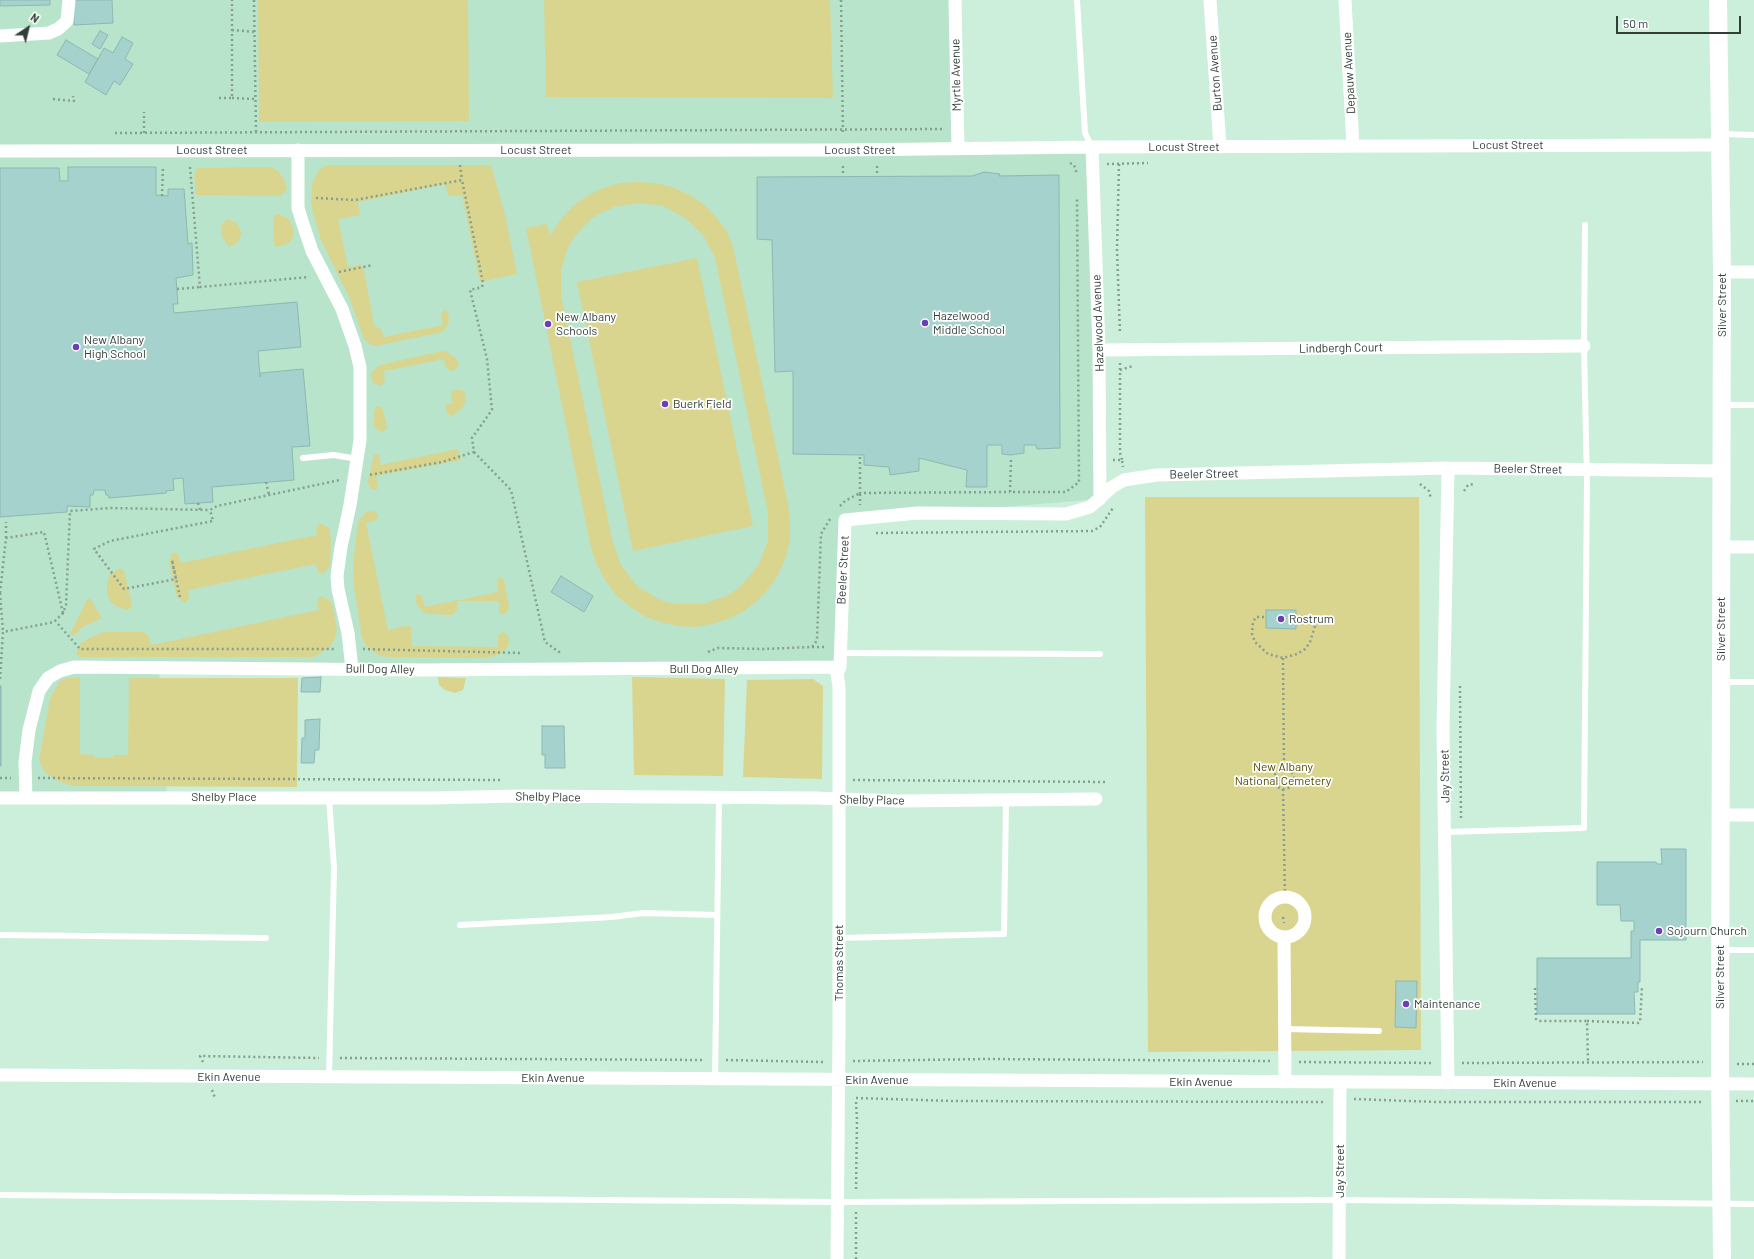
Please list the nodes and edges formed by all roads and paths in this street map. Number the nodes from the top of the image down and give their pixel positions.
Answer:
1 (69, 0) edge
2 (232, 0) edge
3 (254, 0) edge
4 (841, 0) edge
5 (955, 0) edge
6 (1077, 0) edge
7 (1210, 0) edge
8 (1344, 0) edge
9 (1718, 0) edge
10 (232, 30) junction
11 (255, 32) junction
12 (0, 36) edge
13 (73, 96) dead end
14 (219, 98) dead end
15 (232, 98) junction
16 (256, 99) junction
17 (53, 100) dead end
18 (947, 128) dead end
19 (843, 129) junction
20 (256, 132) junction
21 (115, 133) dead end
22 (1754, 135) edge
23 (1719, 139) junction
24 (1353, 146) junction
25 (1092, 147) junction
26 (1220, 147) junction
27 (958, 149) junction
28 (298, 150) junction
29 (843, 150) junction
30 (0, 151) edge
31 (1065, 161) dead end
32 (1070, 163) junction
33 (1153, 163) dead end
34 (1093, 164) junction
35 (1119, 164) junction
36 (163, 167) dead end
37 (190, 167) dead end
38 (1077, 182) dead end
39 (1077, 190) dead end
40 (162, 196) dead end
41 (1585, 225) dead end
42 (372, 266) dead end
43 (1722, 272) junction
44 (1754, 272) edge
45 (324, 274) junction
46 (200, 287) junction
47 (177, 289) dead end
48 (1120, 334) dead end
49 (1584, 346) junction
50 (1099, 350) junction
51 (1721, 405) junction
52 (1754, 406) edge
53 (474, 452) dead end
54 (303, 458) dead end
55 (860, 458) dead end
56 (357, 459) junction
57 (1011, 460) dead end
58 (1448, 468) junction
59 (1587, 470) junction
60 (1721, 471) junction
61 (266, 482) dead end
62 (1481, 484) dead end
63 (1010, 492) junction
64 (860, 493) junction
65 (269, 495) dead end
66 (1463, 496) dead end
67 (1100, 499) junction
68 (198, 503) dead end
69 (200, 510) junction
70 (210, 510) dead end
71 (836, 510) dead end
72 (832, 515) dead end
73 (6, 522) dead end
74 (6, 538) junction
75 (1754, 546) edge
76 (1722, 547) junction
77 (94, 549) dead end
78 (0, 593) edge
79 (180, 597) dead end
80 (63, 613) junction
81 (1301, 616) dead end
82 (1264, 617) dead end
83 (58, 624) dead end
84 (3, 632) junction
85 (350, 649) junction
86 (525, 653) dead end
87 (840, 653) junction
88 (554, 654) dead end
89 (561, 654) junction
90 (569, 654) dead end
91 (1100, 654) dead end
92 (702, 655) dead end
93 (1283, 658) junction
94 (840, 667) junction
95 (352, 669) junction
96 (0, 679) edge
97 (1721, 682) junction
98 (1754, 682) edge
99 (1460, 683) dead end
100 (1284, 769) junction
101 (0, 778) edge
102 (26, 778) junction
103 (505, 780) dead end
104 (851, 780) dead end
105 (1106, 782) dead end
106 (1284, 789) junction
107 (0, 798) edge
108 (26, 798) junction
109 (330, 798) junction
110 (719, 798) junction
111 (1006, 799) junction
112 (1096, 799) dead end
113 (839, 800) junction
114 (1720, 815) junction
115 (1754, 815) edge
116 (1461, 831) junction
117 (1446, 832) junction
118 (1285, 897) junction
119 (717, 915) junction
120 (460, 925) dead end
121 (0, 935) edge
122 (1284, 937) junction
123 (266, 938) dead end
124 (839, 938) junction
125 (1720, 950) junction
126 (1754, 950) edge
127 (1642, 986) dead end
128 (1535, 988) dead end
129 (1587, 1021) junction
130 (1285, 1029) junction
131 (1379, 1031) dead end
132 (1461, 1055) dead end
133 (329, 1058) junction
134 (715, 1060) junction
135 (1285, 1061) junction
136 (824, 1062) dead end
137 (853, 1062) dead end
138 (1588, 1062) junction
139 (1707, 1062) dead end
140 (1447, 1063) junction
141 (1461, 1063) junction
142 (1735, 1064) dead end
143 (1754, 1064) edge
144 (0, 1076) edge
145 (208, 1077) junction
146 (329, 1077) junction
147 (715, 1079) junction
148 (839, 1080) junction
149 (1285, 1082) junction
150 (1340, 1082) junction
151 (1448, 1083) junction
152 (1720, 1084) junction
153 (1754, 1084) edge
154 (215, 1098) dead end
155 (1736, 1101) dead end
156 (1754, 1101) edge
157 (1328, 1110) dead end
158 (0, 1195) edge
159 (1339, 1200) junction
160 (838, 1202) junction
161 (856, 1202) junction
162 (1754, 1204) edge
163 (1721, 1205) junction
164 (837, 1259) edge
165 (856, 1259) edge
166 (1339, 1259) edge
167 (1722, 1259) edge

1 - 12 street
2 - 10 path
3 - 11 path
4 - 19 path
5 - 27 street, Myrtle Avenue
6 - 25 lane
7 - 26 street, Burton Avenue
8 - 24 street, Depauw Avenue
9 - 23 main road, Silver Street
10 - 11 path
10 - 15 path
11 - 16 path
13 - 17 path
14 - 15 path
15 - 16 path
16 - 20 path
18 - 19 path
19 - 20 path
19 - 29 path
20 - 21 path
22 - 23 lane
23 - 24 street, Locust Street
23 - 43 main road, Silver Street
24 - 26 street, Locust Street
25 - 26 street, Locust Street
25 - 27 street, Locust Street
25 - 34 street, Hazelwood Avenue
27 - 29 street, Locust Street
28 - 29 street, Locust Street
28 - 30 street, Locust Street
28 - 45 street
31 - 32 path
32 - 34 path
32 - 38 path
33 - 35 path
34 - 35 path
34 - 50 street, Hazelwood Avenue
35 - 48 path
36 - 40 path
37 - 46 path
39 - 63 path
41 - 49 lane
42 - 45 path
43 - 44 street
43 - 51 main road, Silver Street
45 - 46 path
45 - 56 street
46 - 47 path
49 - 50 street, Lindbergh Court
49 - 59 lane
50 - 67 street, Hazelwood Avenue
51 - 52 lane
51 - 60 main road, Silver Street
53 - 89 path
54 - 56 lane
55 - 64 path
56 - 85 street
57 - 63 path
58 - 59 street, Beeler Street
58 - 67 street, Beeler Street
58 - 117 street, Jay Street
59 - 60 street, Beeler Street
59 - 116 lane
60 - 76 main road, Silver Street
61 - 65 path
62 - 66 path
63 - 64 path
64 - 71 path
67 - 87 street, Beeler Street
68 - 69 path
69 - 70 path
69 - 80 path
72 - 92 path
73 - 74 path
74 - 78 path
74 - 80 path
75 - 76 street
76 - 97 main road, Silver Street
77 - 79 path
78 - 84 path
80 - 84 path
81 - 93 path
82 - 93 path
83 - 85 path
84 - 96 path
85 - 86 path
85 - 95 street
87 - 91 lane
87 - 94 street, Beeler Street
88 - 89 path
89 - 90 path
93 - 100 path
94 - 95 street, Bull Dog Alley
94 - 113 street, Thomas Street
95 - 102 street, Bull Dog Alley
97 - 98 lane
97 - 114 main road, Silver Street
99 - 116 path
100 - 106 path
100 - 106 path
101 - 102 path
102 - 103 path
102 - 108 street, Bull Dog Alley
104 - 105 path
106 - 118 path
107 - 108 street, Shelby Place
108 - 109 street, Shelby Place
109 - 110 street, Shelby Place
109 - 133 lane
110 - 113 street, Shelby Place
110 - 119 lane
111 - 112 street, Shelby Place
111 - 113 street, Shelby Place
111 - 124 lane
113 - 124 street, Thomas Street
114 - 115 street
114 - 125 main road, Silver Street
116 - 117 lane
117 - 140 street, Jay Street
118 - 122 street
118 - 122 street
119 - 120 lane
119 - 134 lane
121 - 123 lane
122 - 130 street
124 - 148 street, Thomas Street
125 - 126 lane
125 - 152 main road, Silver Street
127 - 129 path
128 - 129 path
129 - 138 path
130 - 131 lane
130 - 135 street
132 - 141 path
133 - 134 path
133 - 145 path
133 - 146 lane
134 - 136 path
134 - 147 lane
135 - 137 path
135 - 140 path
135 - 149 street
138 - 139 path
138 - 141 path
140 - 141 path
140 - 151 street, Jay Street
142 - 143 path
144 - 145 street, Ekin Avenue
145 - 146 street, Ekin Avenue
145 - 154 path
146 - 147 street, Ekin Avenue
147 - 148 street, Ekin Avenue
148 - 149 street, Ekin Avenue
148 - 160 street, Thomas Street
149 - 150 street, Ekin Avenue
150 - 151 street, Ekin Avenue
150 - 159 street, Jay Street
151 - 152 street, Ekin Avenue
152 - 153 street, Ekin Avenue
152 - 163 main road, Silver Street
155 - 156 path
157 - 161 path
158 - 160 lane
159 - 161 lane
159 - 163 lane
159 - 166 street, Jay Street
160 - 161 lane
160 - 164 street, Thomas Street
161 - 165 path
162 - 163 lane
163 - 167 main road, Silver Street

